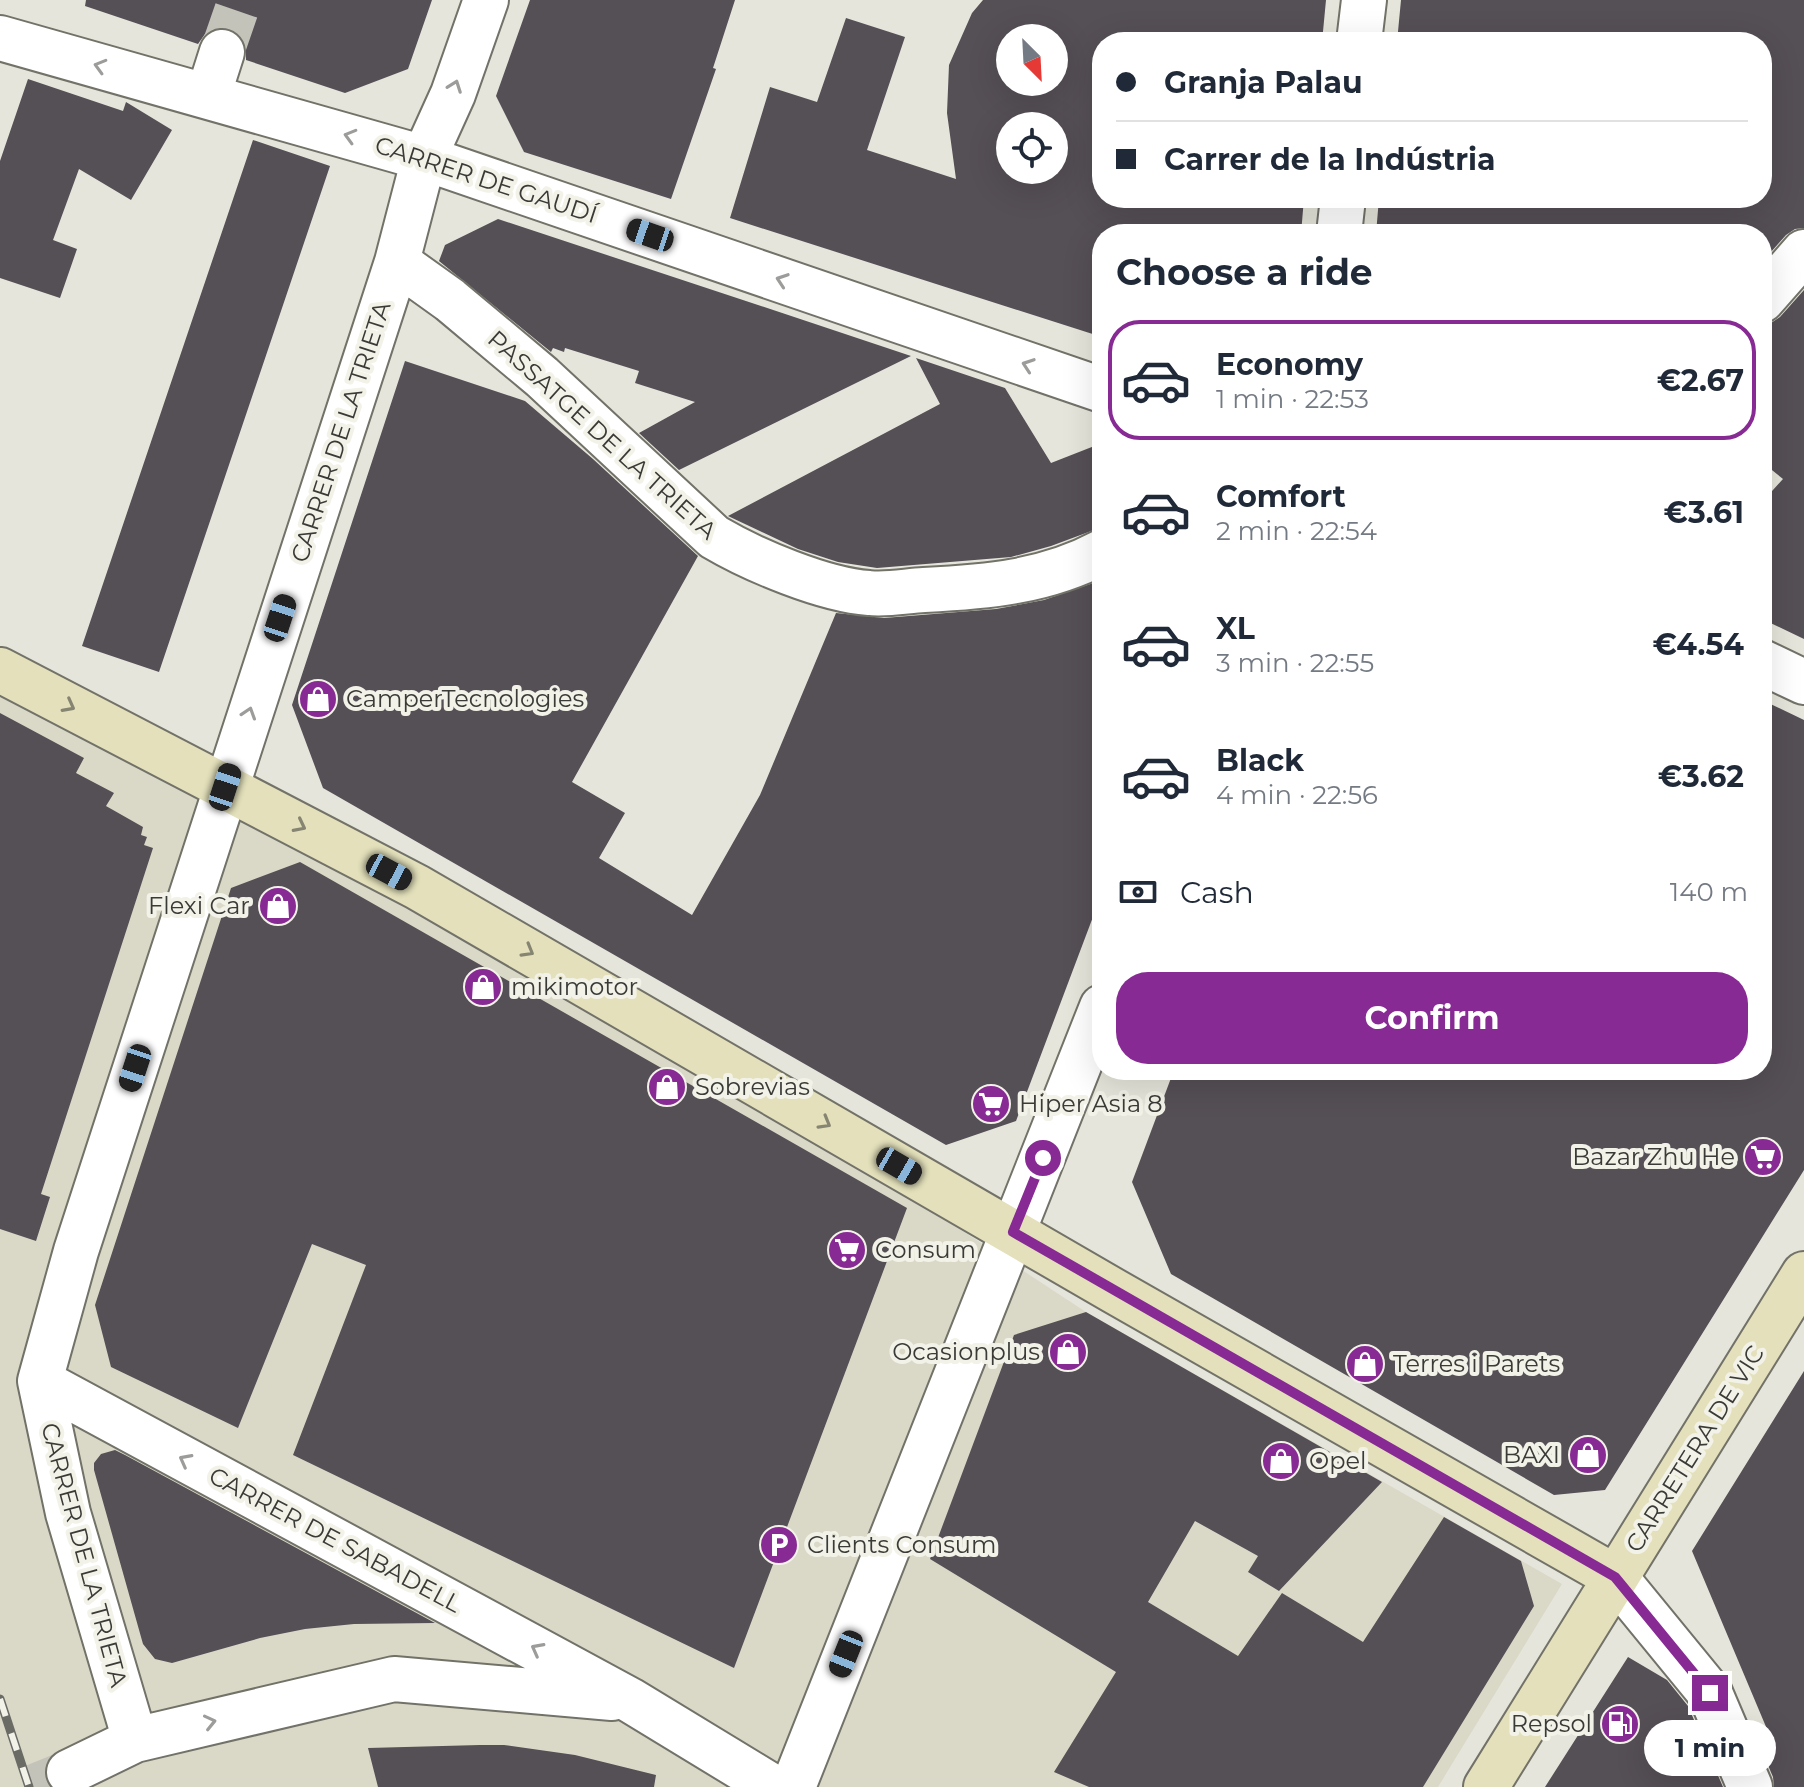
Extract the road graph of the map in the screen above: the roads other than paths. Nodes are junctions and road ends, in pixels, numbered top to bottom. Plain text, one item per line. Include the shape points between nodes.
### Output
1 (486, 0) edge
2 (1364, 0) edge
3 (1360, 32) edge
4 (0, 38) edge
5 (222, 52) tunnel mouth
6 (208, 96) junction
7 (424, 158) junction
8 (1804, 252) edge
9 (397, 262) junction
10 (1772, 289) edge
11 (1092, 387) edge
12 (1092, 557) edge
13 (1772, 667) edge
14 (0, 670) edge
15 (1804, 682) edge
16 (225, 787) junction
17 (1092, 1032) edge
18 (1013, 1232) junction
19 (1804, 1274) edge
20 (40, 1381) junction
21 (1615, 1577) junction
22 (630, 1700) junction
23 (135, 1740) junction
24 (69, 1772) tunnel mouth
25 (773, 1787) edge
26 (793, 1787) edge
27 (1486, 1787) edge
28 (1750, 1787) edge

7 -> 1 street, CARRER DE LA TRIETA
2 - 3 street
6 -> 4 street, CARRER DE GAUDÍ
5 - 6 street
7 -> 6 street, CARRER DE GAUDÍ
7 - 9 street, CARRER DE LA TRIETA
11 -> 7 street, CARRER DE GAUDÍ
8 - 10 street
9 - 12 street, PASSATGE DE LA TRIETA via 542,377 714,537 749,556 805,579 868,594 996,587
16 -> 9 street, CARRER DE LA TRIETA
13 - 15 street
14 -> 16 street
16 -> 18 street via 417,887
16 - 20 street, CARRER DE LA TRIETA via 76,1251
17 - 18 street
18 - 21 street
18 - 26 street
19 - 21 street, CARRETERA DE VIC
22 -> 20 street, CARRER DE SABADELL
20 - 23 street, CARRER DE LA TRIETA via 68,1513
21 - 27 street, CARRETERA DE VIC
21 - 28 street via 1710,1693
23 -> 22 street via 394,1679
22 - 25 street, CARRER DE SABADELL
23 - 24 street

